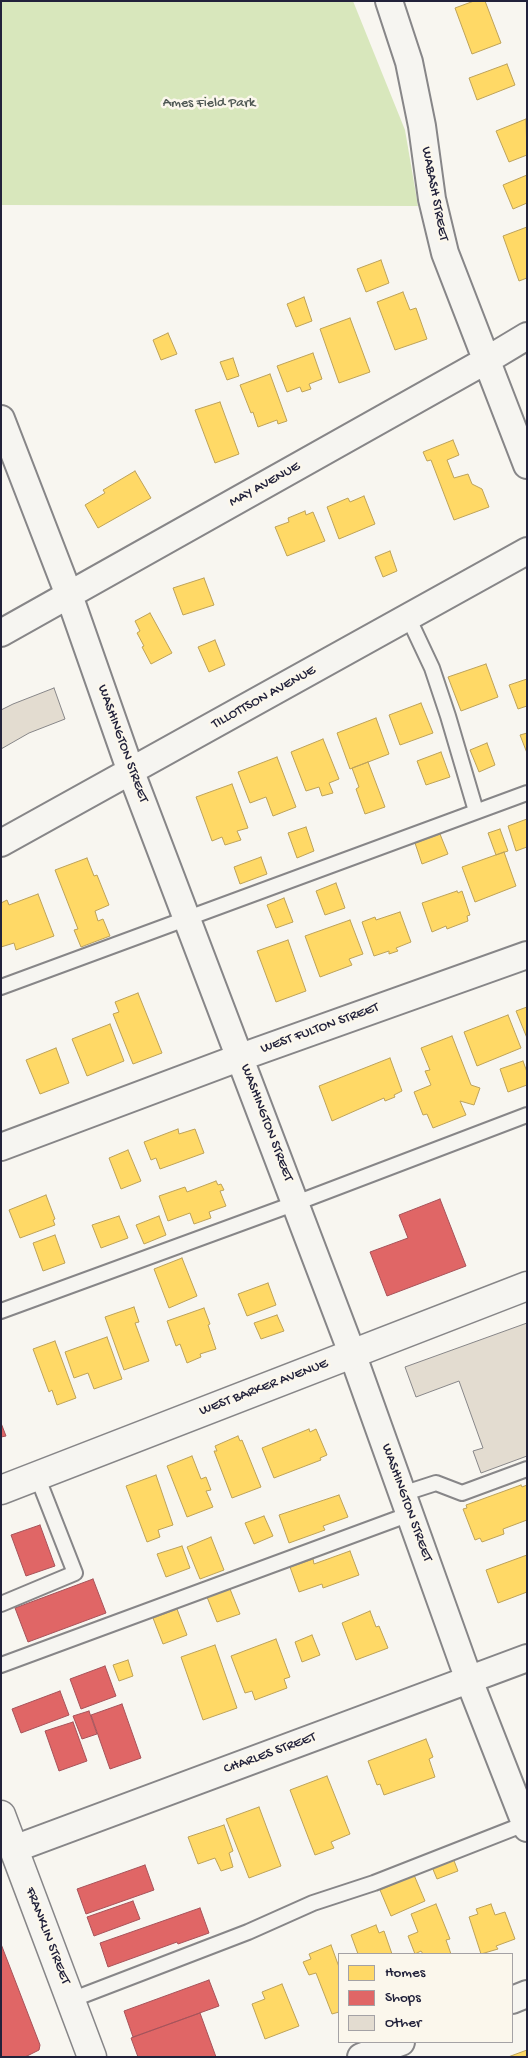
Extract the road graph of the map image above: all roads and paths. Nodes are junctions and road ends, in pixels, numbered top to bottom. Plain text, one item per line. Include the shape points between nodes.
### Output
1 (388, 1) edge
2 (527, 336) edge
3 (487, 360) junction
4 (1, 419) edge
5 (6, 448) edge
6 (527, 465) edge
7 (527, 551) edge
8 (69, 595) junction
9 (408, 617) junction
10 (2, 631) edge
11 (131, 772) junction
12 (527, 793) edge
13 (476, 811) junction
14 (1, 843) edge
15 (188, 919) junction
16 (527, 955) edge
17 (1, 987) edge
18 (241, 1057) junction
19 (527, 1115) edge
20 (1, 1147) edge
21 (296, 1203) junction
22 (527, 1286) edge
23 (1, 1311) edge
24 (352, 1353) junction
25 (527, 1469) edge
26 (37, 1476) junction
27 (1, 1490) edge
28 (406, 1504) junction
29 (1, 1604) edge
30 (527, 1658) edge
31 (1, 1665) edge
32 (469, 1680) junction
33 (1, 1815) edge
34 (526, 1825) edge
35 (8, 1851) edge
36 (527, 1994) edge
37 (71, 2000) junction
38 (513, 2000) edge
39 (397, 2043) edge
40 (92, 2057) edge
41 (361, 2057) edge

1 - 3 street, WABASH STREET via 409,62 432,199 445,253
2 - 3 street, MAY AVENUE
3 - 6 street, WABASH STREET
3 - 8 street, MAY AVENUE
4 - 5 street, WASHINGTON STREET
5 - 8 street, WASHINGTON STREET
7 - 9 street, TILLOTTSON AVENUE
8 - 10 street, MAY AVENUE
8 - 11 street, WASHINGTON STREET
9 - 11 street, TILLOTTSON AVENUE
9 - 13 lane via 432,668
11 - 14 street, TILLOTTSON AVENUE
11 - 15 street, WASHINGTON STREET
12 - 13 lane
13 - 15 lane
15 - 17 lane
15 - 18 street, WASHINGTON STREET
16 - 18 street, WEST FULTON STREET
18 - 20 street, WEST FULTON STREET
18 - 21 street, WASHINGTON STREET
19 - 21 lane
21 - 23 lane
21 - 24 street, WASHINGTON STREET
22 - 24 street, WEST BARKER AVENUE
24 - 26 street, WEST BARKER AVENUE
24 - 28 street, WASHINGTON STREET
25 - 28 lane via 462,1493 436,1483
26 - 27 street, WEST BARKER AVENUE
26 - 29 lane via 75,1573
28 - 31 lane
28 - 32 street, WASHINGTON STREET
30 - 32 street, CHARLES STREET
32 - 34 street, WASHINGTON STREET
32 - 35 street, CHARLES STREET
33 - 35 street, FRANKLIN STREET
34 - 37 lane via 313,1903 248,1932
35 - 37 street, FRANKLIN STREET
36 - 38 street
37 - 40 street, FRANKLIN STREET
39 - 41 street

